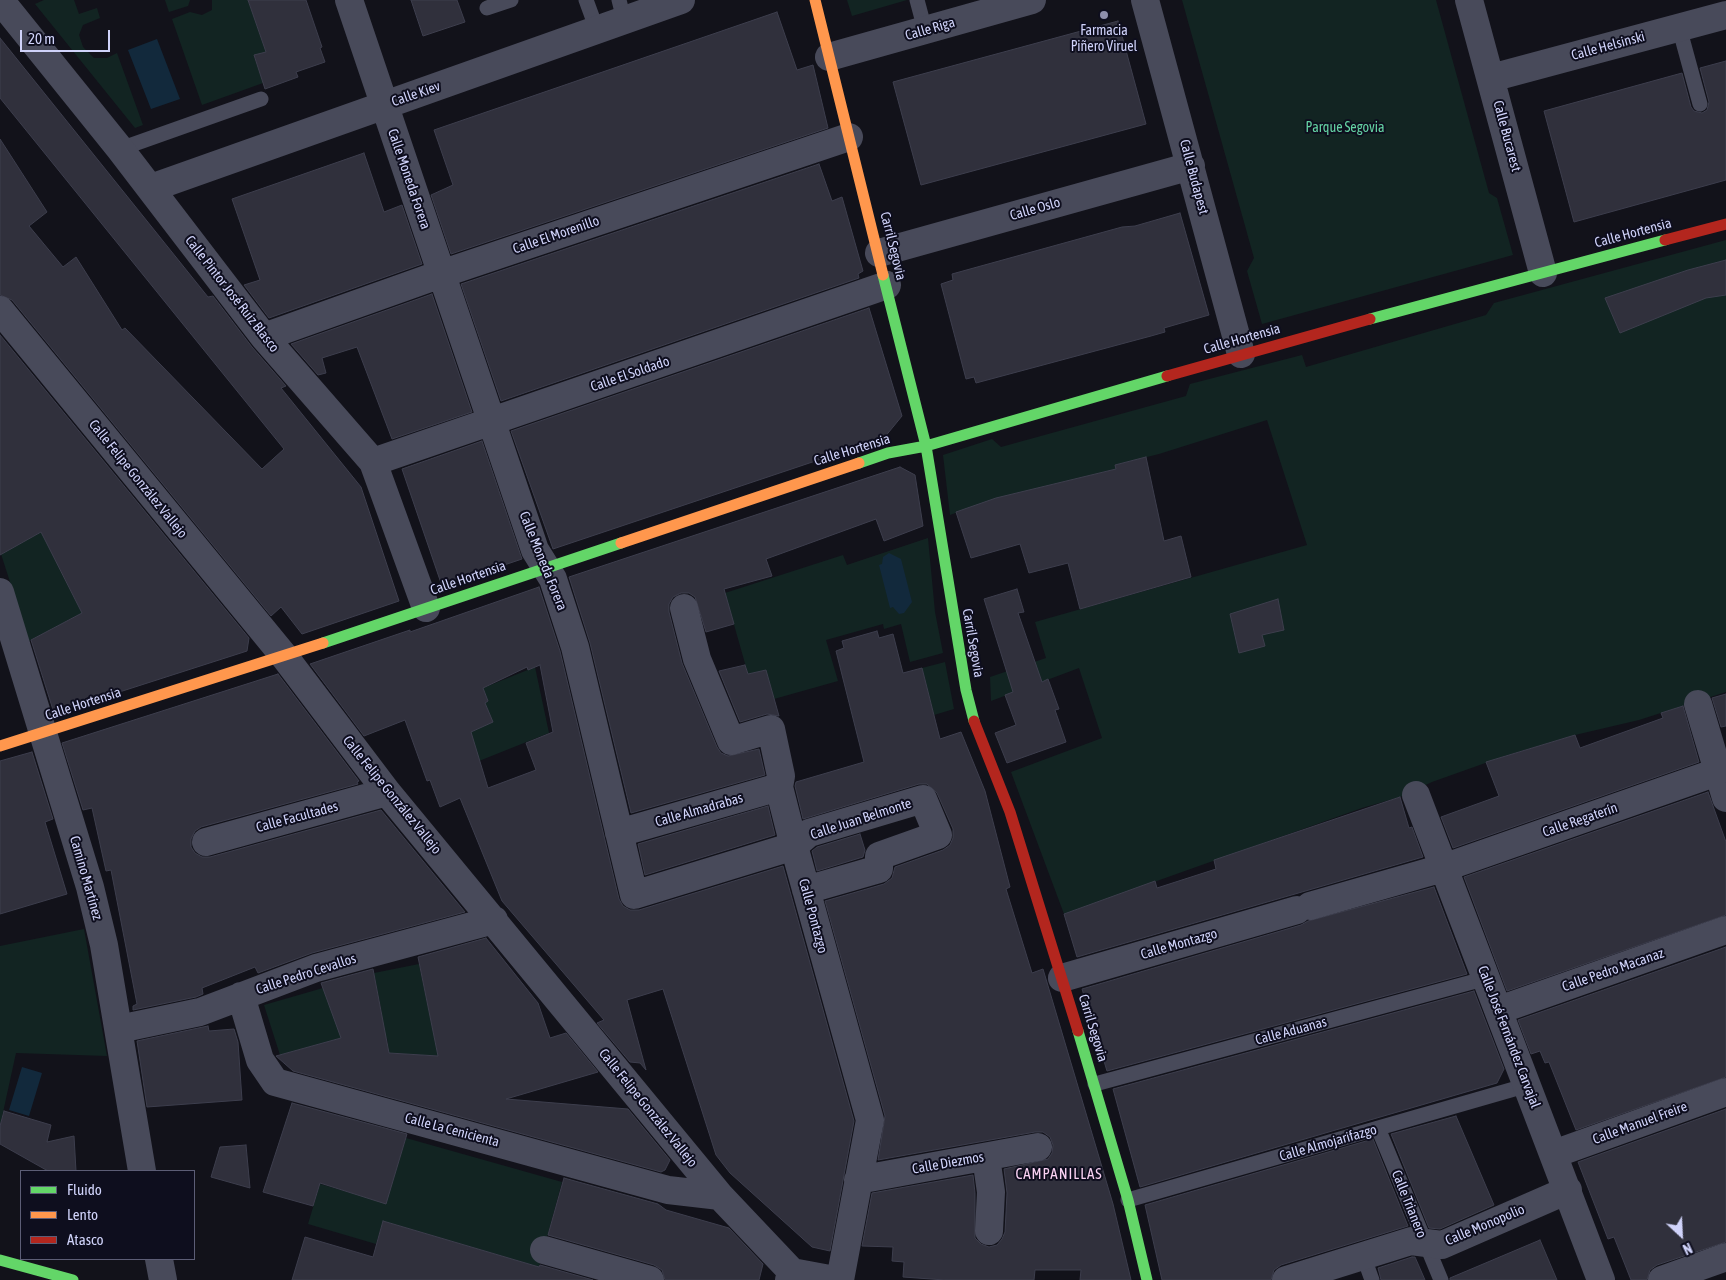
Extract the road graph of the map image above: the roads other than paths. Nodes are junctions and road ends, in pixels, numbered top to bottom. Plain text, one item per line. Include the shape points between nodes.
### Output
1 (0, 0) edge
2 (349, 0) edge
3 (511, 0) edge
4 (586, 0) edge
5 (681, 0) edge
6 (815, 0) edge
7 (917, 0) edge
8 (1032, 0) edge
9 (1145, 0) edge
10 (1470, 0) edge
11 (487, 8) dead end
12 (621, 10) edge
13 (1726, 15) edge
14 (1679, 27) junction
15 (597, 30) junction
16 (925, 30) junction
17 (829, 57) junction
18 (1491, 78) junction
19 (261, 99) dead end
20 (1700, 104) dead end
21 (383, 105) junction
22 (849, 137) junction
23 (120, 149) junction
24 (1191, 166) junction
25 (151, 188) junction
26 (1726, 224) edge
27 (879, 253) junction
28 (1543, 273) junction
29 (441, 274) junction
30 (887, 285) junction
31 (0, 310) edge
32 (264, 336) junction
33 (1241, 354) junction
34 (492, 422) junction
35 (926, 446) junction
36 (373, 462) junction
37 (546, 567) junction
38 (0, 592) edge
39 (426, 608) junction
40 (684, 608) dead end
41 (284, 656) junction
42 (1698, 704) dead end
43 (42, 733) junction
44 (0, 746) edge
45 (1723, 783) edge
46 (780, 787) junction
47 (388, 792) junction
48 (1416, 795) dead end
49 (619, 833) junction
50 (206, 842) dead end
51 (794, 846) junction
52 (1443, 868) junction
53 (806, 890) junction
54 (494, 920) junction
55 (1726, 930) edge
56 (1062, 978) junction
57 (1487, 978) junction
58 (241, 996) junction
59 (1499, 1010) junction
60 (119, 1029) junction
61 (1094, 1084) junction
62 (1528, 1085) junction
63 (1726, 1092) edge
64 (1378, 1128) junction
65 (1038, 1146) dead end
66 (1554, 1154) junction
67 (986, 1156) junction
68 (142, 1170) edge
69 (858, 1180) junction
70 (1568, 1190) junction
71 (720, 1196) junction
72 (1128, 1200) junction
73 (989, 1230) dead end
74 (1425, 1243) junction
75 (544, 1250) dead end
76 (1363, 1255) junction
77 (1726, 1257) edge
78 (0, 1260) edge
79 (159, 1260) edge
80 (791, 1276) edge
81 (73, 1280) edge
82 (163, 1280) edge
83 (650, 1280) edge
84 (834, 1280) edge
85 (840, 1280) edge
86 (1147, 1280) edge
87 (1286, 1280) edge
88 (1372, 1280) edge
89 (1441, 1280) edge
90 (1601, 1280) edge
91 (1662, 1280) edge

1 - 23 street, Calle Pintor José Ruiz Blasco
2 - 21 street, Calle Moneda Forera
3 - 11 lane
4 - 15 lane
5 - 12 street, Calle Kiev
6 - 17 street, Carril Segovia
7 - 16 lane
8 - 16 street, Calle Riga
9 - 24 street, Calle Budapest
10 - 18 street, Calle Bucarest
12 - 15 street, Calle Kiev
13 - 14 street, Calle Helsinski
14 - 18 street, Calle Helsinski
14 - 20 lane
15 - 21 street, Calle Kiev
16 - 17 street, Calle Riga
17 - 22 street, Carril Segovia
18 - 28 street, Calle Bucarest
19 - 23 lane
21 - 25 street, Calle Kiev
21 - 29 street, Calle Moneda Forera
22 - 27 street, Carril Segovia
22 - 29 street, Calle El Morenillo
23 - 25 street, Calle Pintor José Ruiz Blasco
24 - 27 street, Calle Oslo
24 - 33 street, Calle Budapest
25 - 32 street, Calle Pintor José Ruiz Blasco
26 - 28 street, Calle Hortensia
27 - 30 street, Carril Segovia
28 - 33 street, Calle Hortensia
29 - 32 street, Calle El Morenillo
29 - 34 street, Calle Moneda Forera
30 - 34 street, Calle El Soldado
30 - 35 street, Carril Segovia
31 - 41 street, Calle Felipe González Vallejo
32 - 36 street, Calle Pintor José Ruiz Blasco
33 - 35 street, Calle Hortensia
34 - 36 street, Calle El Soldado
34 - 37 street, Calle Moneda Forera via 536,550
35 - 37 street, Calle Hortensia via 888,453
35 - 56 street, Carril Segovia via 966,690 976,727 1010,812
36 - 39 street, Calle Pintor José Ruiz Blasco
37 - 39 street, Calle Hortensia
37 - 49 street, Calle Moneda Forera via 575,647
38 - 43 street, Camino Martínez
39 - 41 street, Calle Hortensia
40 - 46 street, Calle Pontazgo via 697,659 732,741 771,729 781,776
41 - 43 street, Calle Hortensia
41 - 47 street, Calle Felipe González Vallejo
42 - 45 street
43 - 44 street, Calle Hortensia
43 - 60 street, Camino Martínez via 90,887
45 - 52 street, Calle Regaterín
46 - 49 street, Calle Almadrabas
46 - 51 street, Calle Pontazgo
47 - 50 street, Calle Facultades
47 - 54 street, Calle Felipe González Vallejo
48 - 52 street, Calle José Fernández Carvajal
49 - 51 street, Calle Moneda Forera via 634,895
51 - 53 street, Calle Pontazgo
51 - 53 street, Calle Juan Belmonte via 809,833 924,799 938,835 879,856 879,869
52 - 56 street, Calle Montazgo
52 - 57 street, Calle José Fernández Carvajal
53 - 69 street, Calle Pontazgo via 870,1120
54 - 58 street, Calle Pedro Cevallos via 316,968
54 - 71 street, Calle Felipe González Vallejo
55 - 59 street, Calle Pedro Macanaz
56 - 61 street, Carril Segovia
57 - 59 street, Calle José Fernández Carvajal
57 - 61 lane, Calle Aduanas
58 - 60 street, Calle Pedro Cevallos via 200,1012
58 - 71 street, Calle La Cenicienta via 260,1060 275,1082 668,1190
59 - 62 street, Calle José Fernández Carvajal
60 - 68 street, Camino Martínez
61 - 72 street, Carril Segovia
62 - 64 lane, Calle Almojarifazgo
62 - 66 street, Calle José Fernández Carvajal
63 - 66 street, Calle Manuel Freire
64 - 72 lane, Calle Almojarifazgo
64 - 74 lane, Calle Trianero
65 - 67 street, Calle Diezmos
66 - 70 street, Calle José Fernández Carvajal
67 - 69 street, Calle Diezmos
67 - 73 street via 991,1192
69 - 85 street, Calle Pontazgo
70 - 74 street, Calle Monopolio via 1442,1245
70 - 90 street, Calle José Fernández Carvajal
71 - 80 street, Calle Felipe González Vallejo
72 - 86 street, Carril Segovia
74 - 76 street, Calle Monopolio via 1411,1242
74 - 89 lane, Calle Trianero
75 - 83 street
76 - 87 street, Calle Monopolio
76 - 88 lane
77 - 91 street
78 - 81 street
79 - 82 street
80 - 84 street

